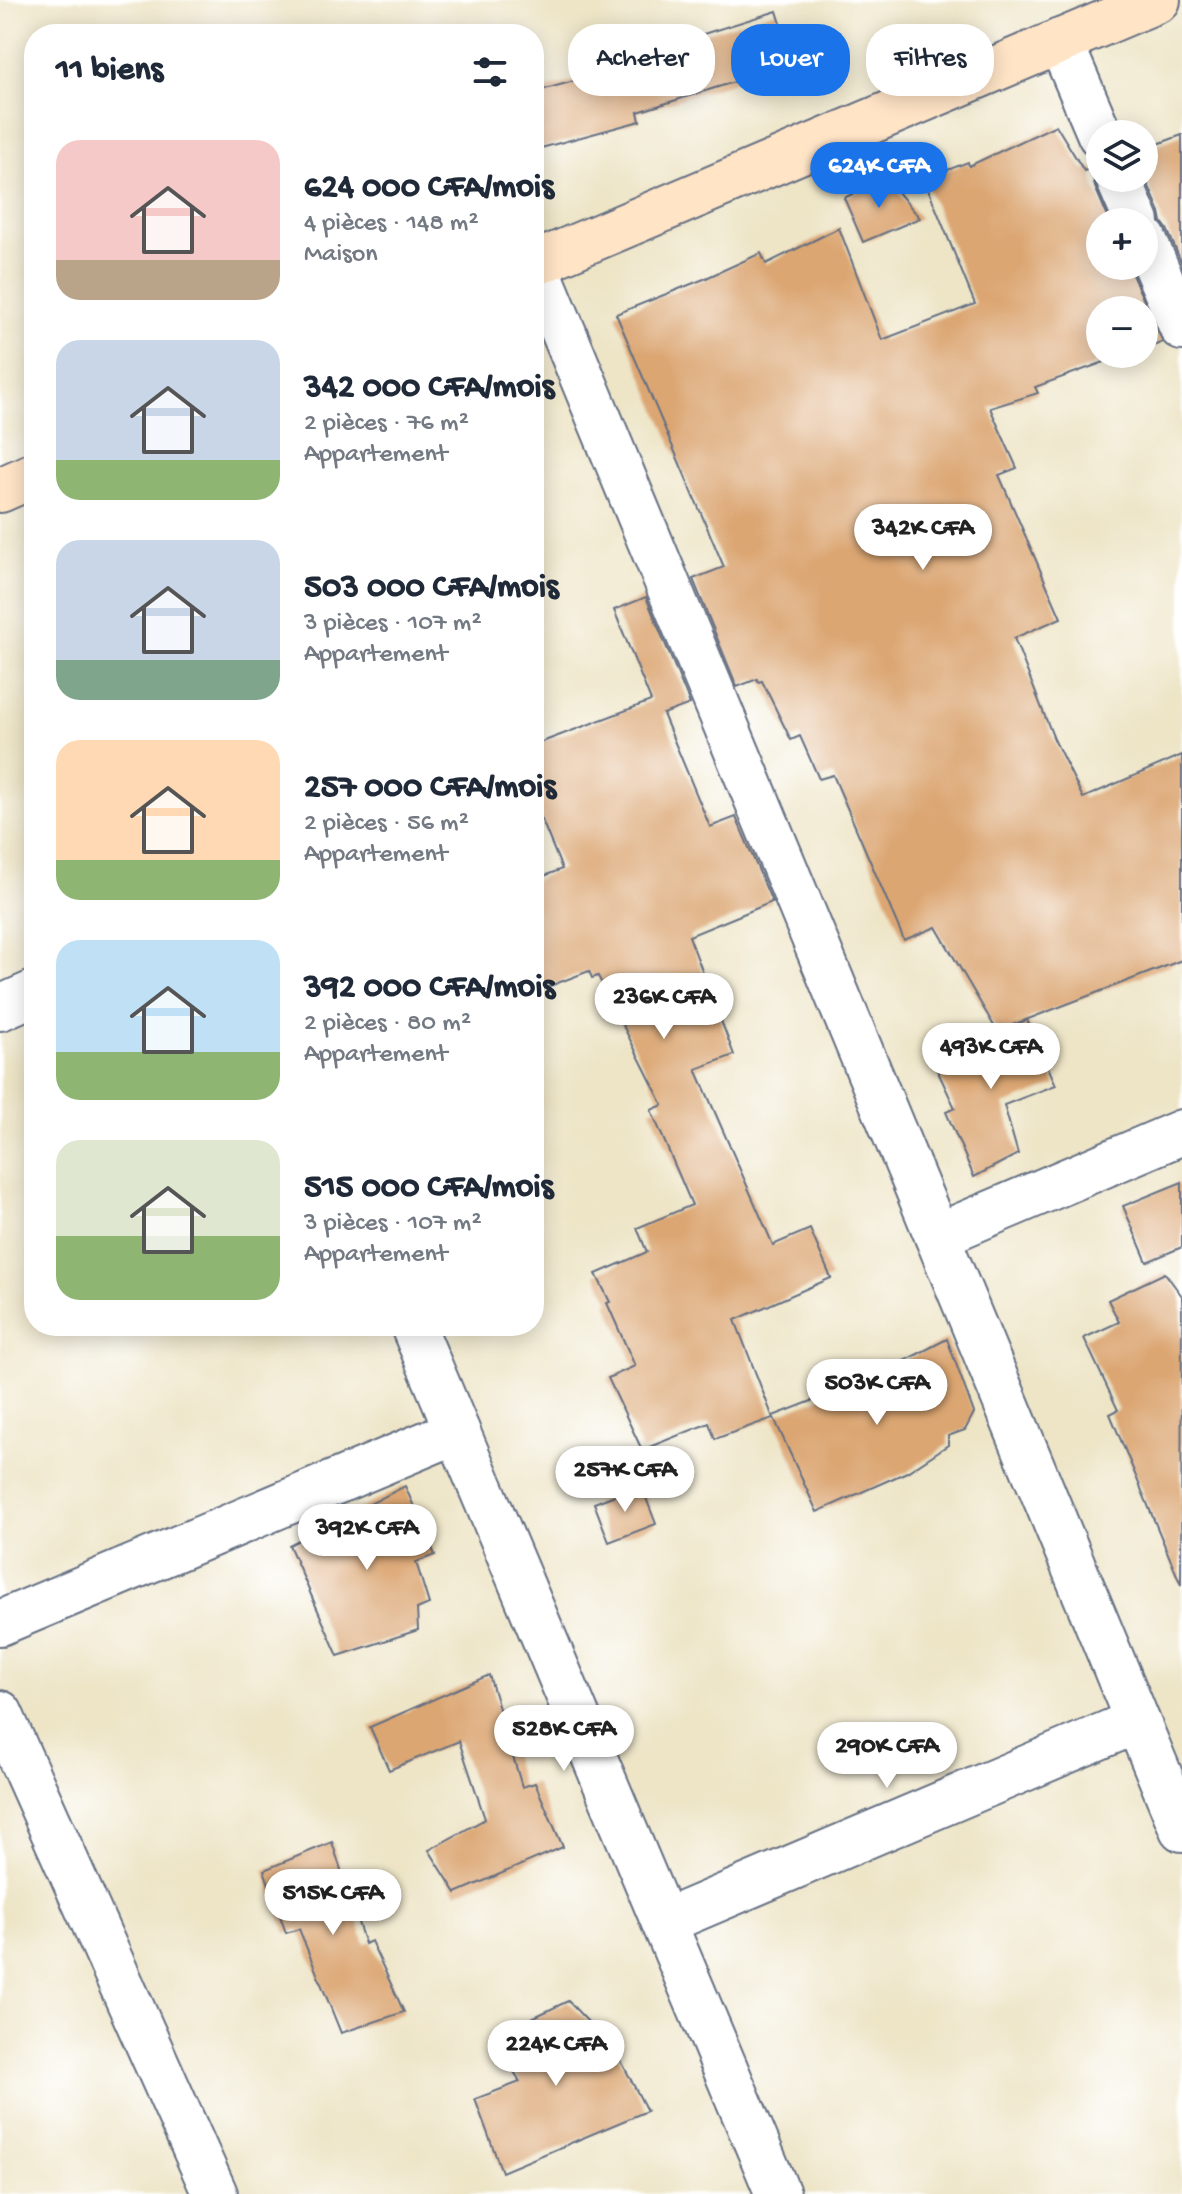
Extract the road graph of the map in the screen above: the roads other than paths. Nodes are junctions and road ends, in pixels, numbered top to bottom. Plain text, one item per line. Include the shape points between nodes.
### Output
1 (1158, 0) edge
2 (1060, 41) junction
3 (1094, 120) edge
4 (544, 260) edge
5 (1158, 272) edge
6 (544, 286) edge
7 (1182, 328) edge
8 (24, 479) edge
9 (0, 490) edge
10 (24, 997) edge
11 (0, 1008) edge
12 (1182, 1132) edge
13 (937, 1236) junction
14 (417, 1336) edge
15 (457, 1431) junction
16 (0, 1623) edge
17 (0, 1713) edge
18 (1137, 1721) junction
19 (1182, 1829) edge
20 (664, 1922) junction
21 (215, 2194) edge
22 (778, 2194) edge

1 - 2 street
2 - 3 street
2 - 4 street
5 - 7 street
6 - 13 street
8 - 9 street
10 - 11 street
12 - 13 street
13 - 18 street
14 - 15 street
15 - 16 street
15 - 20 street
17 - 21 street
18 - 19 street
18 - 20 street
20 - 22 street

